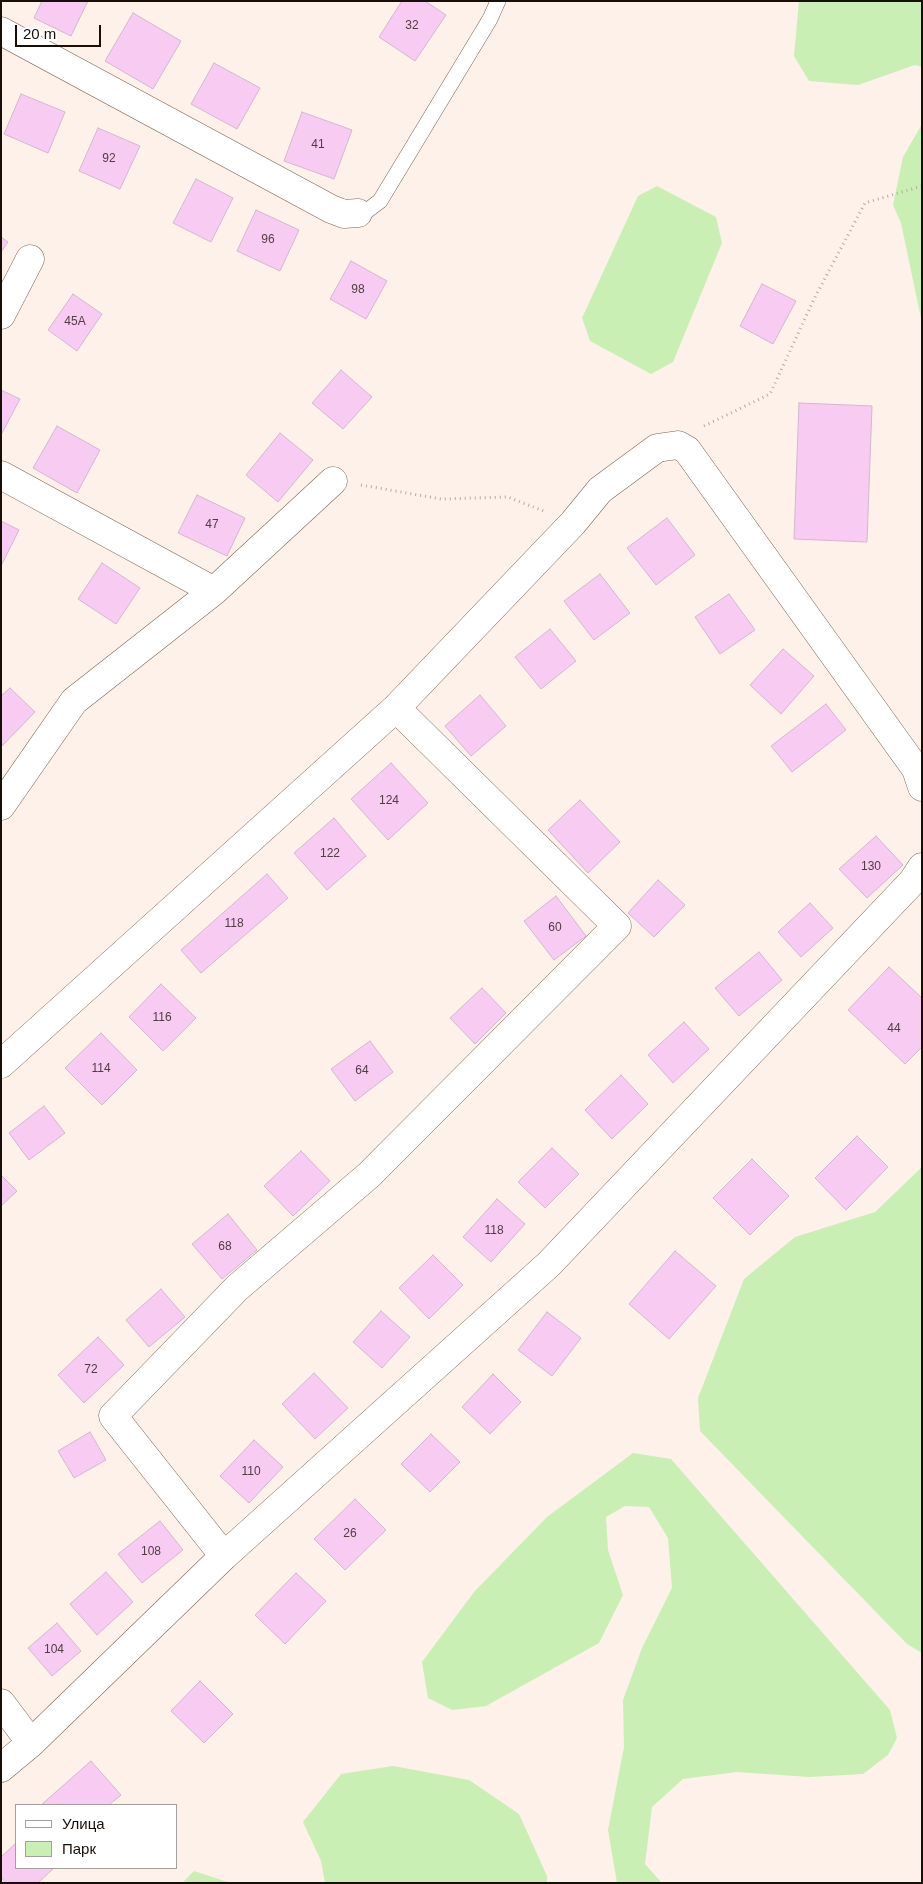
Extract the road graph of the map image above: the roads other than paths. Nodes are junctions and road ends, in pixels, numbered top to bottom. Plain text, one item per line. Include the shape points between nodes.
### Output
1 (498, 1) edge
2 (1, 31) edge
3 (358, 213) joint
4 (30, 259) dead end
5 (1, 315) edge
6 (1, 475) edge
7 (333, 481) road end
8 (214, 591) junction
9 (396, 708) junction
10 (922, 787) edge
11 (1, 806) edge
12 (922, 867) edge
13 (1, 1064) edge
14 (224, 1556) junction
15 (1, 1703) edge
16 (30, 1743) junction
17 (1, 1768) edge

1 - 3 lane via 380,201
2 - 3 street via 331,209 344,214
4 - 5 street
6 - 8 street
7 - 8 street
8 - 11 street via 74,701
9 - 10 street via 573,523 600,490 657,448 678,445 687,450 916,769
9 - 13 street
9 - 14 street via 618,926 369,1175 237,1288 113,1416
12 - 14 street via 912,882 549,1264
14 - 16 street
15 - 16 street
16 - 17 street

